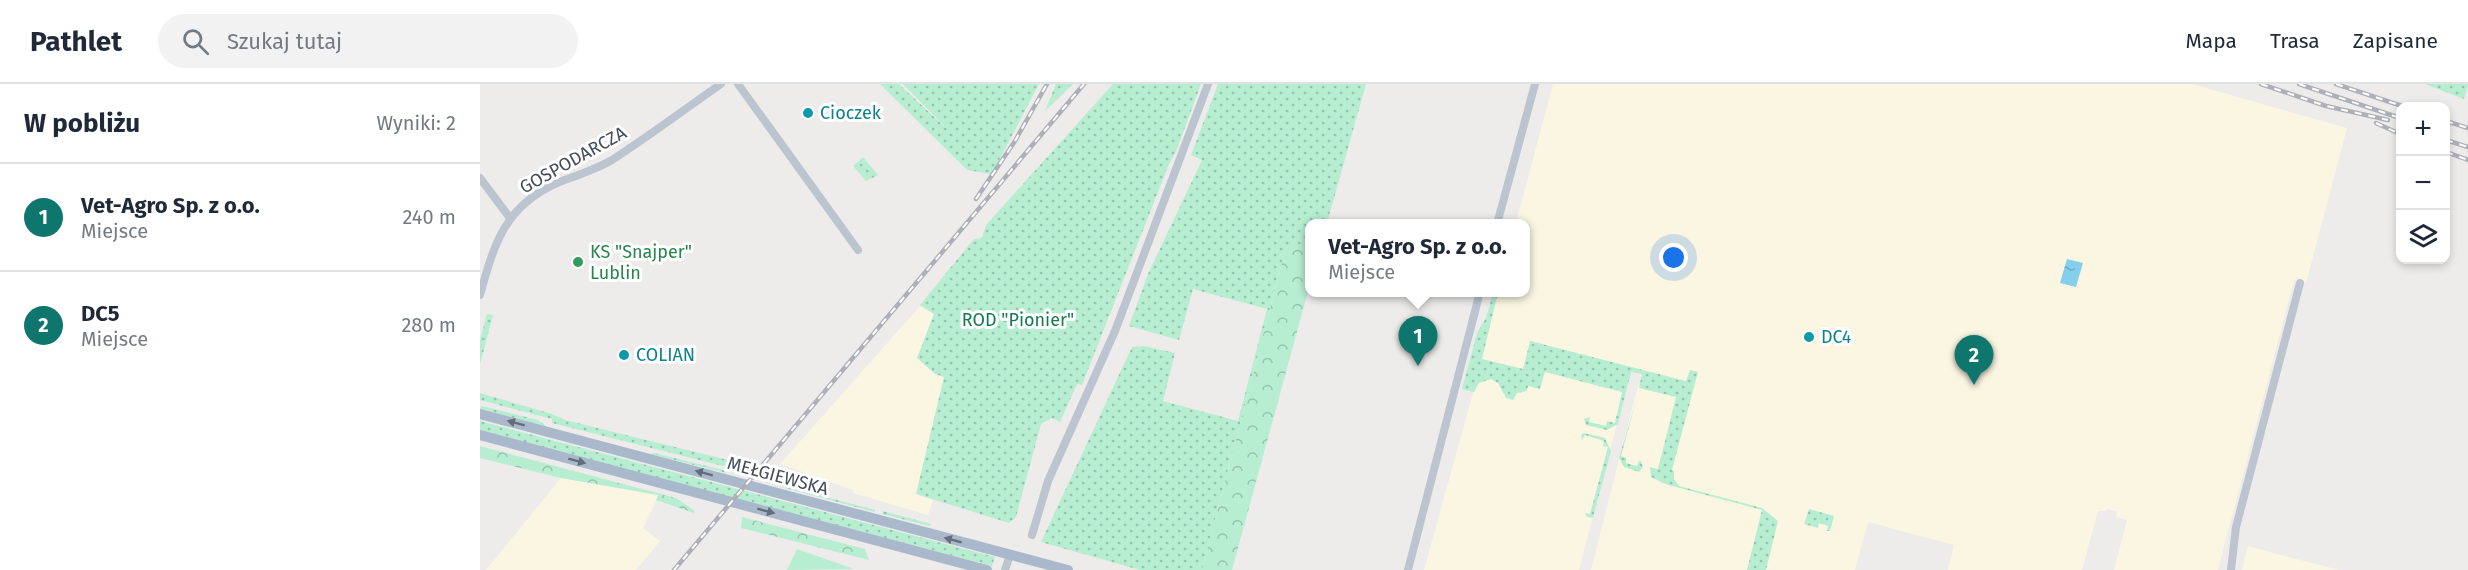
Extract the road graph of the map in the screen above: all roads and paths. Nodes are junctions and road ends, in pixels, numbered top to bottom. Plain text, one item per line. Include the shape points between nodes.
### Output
1 (721, 84) edge
2 (738, 84) edge
3 (1208, 84) edge
4 (1535, 84) edge
5 (480, 178) edge
6 (510, 218) junction
7 (1498, 219) edge
8 (858, 249) dead end
9 (2300, 283) dead end
10 (480, 295) edge
11 (1479, 297) edge
12 (480, 414) edge
13 (480, 435) edge
14 (1032, 535) dead end
15 (1010, 555) junction
16 (1035, 566) edge
17 (987, 570) edge
18 (1005, 570) edge
19 (1068, 570) edge
20 (1408, 570) edge
21 (2231, 570) edge

1 - 6 street, GOSPODARCZA via 611,160 548,188
2 - 8 street
3 - 14 street via 1115,331 1048,481
4 - 7 street
5 - 6 street
6 - 10 street, GOSPODARCZA via 491,254
9 - 21 street via 2236,527
11 - 20 street
15 -> 12 main road, MEŁGIEWSKA
13 -> 17 main road, MEŁGIEWSKA
15 - 16 main road, MEŁGIEWSKA
15 - 18 street
16 - 19 main road, MEŁGIEWSKA

